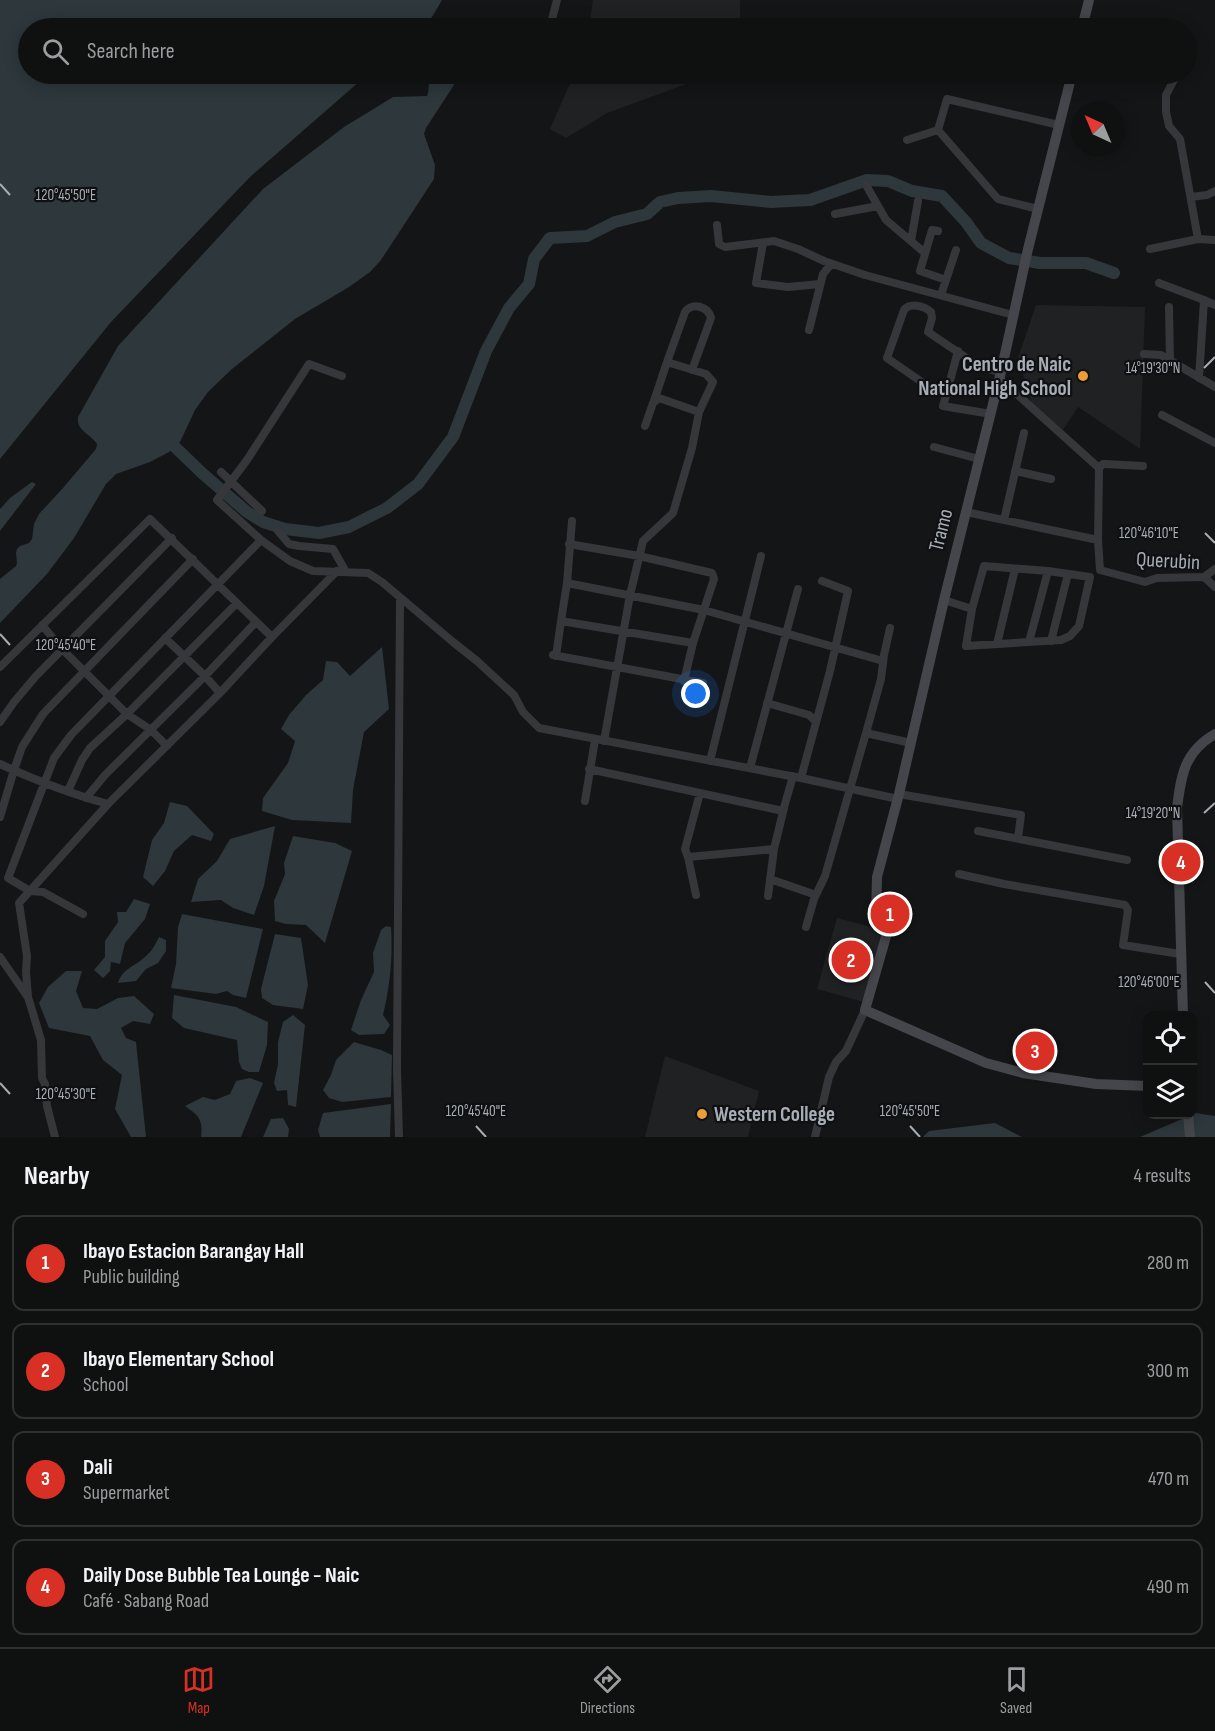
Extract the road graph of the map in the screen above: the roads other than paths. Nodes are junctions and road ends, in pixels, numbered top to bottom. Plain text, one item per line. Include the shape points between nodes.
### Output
1 (557, 0) edge
2 (1089, 0) edge
3 (552, 18) edge
4 (1084, 18) edge
5 (1069, 84) edge
6 (1172, 84) edge
7 (1059, 125) junction
8 (938, 130) junction
9 (907, 140) dead end
10 (866, 185) dead end
11 (1215, 191) edge
12 (1191, 197) junction
13 (918, 201) dead end
14 (878, 206) junction
15 (1038, 209) junction
16 (836, 214) dead end
17 (717, 225) dead end
18 (938, 231) dead end
19 (1198, 238) junction
20 (1215, 240) edge
21 (911, 241) junction
22 (763, 243) junction
23 (1150, 249) dead end
24 (956, 250) dead end
25 (925, 253) junction
26 (831, 264) junction
27 (946, 280) junction
28 (820, 284) junction
29 (1160, 284) dead end
30 (941, 296) junction
31 (1203, 300) junction
32 (1215, 305) edge
33 (1169, 307) dead end
34 (1012, 315) junction
35 (809, 330) dead end
36 (958, 351) junction
37 (1144, 354) dead end
38 (1170, 360) junction
39 (668, 362) junction
40 (692, 370) junction
41 (342, 376) dead end
42 (1000, 376) junction
43 (1199, 378) junction
44 (1215, 387) edge
45 (947, 392) junction
46 (653, 403) junction
47 (699, 412) junction
48 (991, 414) junction
49 (1162, 415) dead end
50 (645, 426) dead end
51 (1024, 434) dead end
52 (1215, 443) edge
53 (934, 447) dead end
54 (979, 459) junction
55 (1143, 466) dead end
56 (1099, 468) junction
57 (1015, 471) junction
58 (221, 472) dead end
59 (1051, 479) dead end
60 (230, 483) junction
61 (262, 511) dead end
62 (966, 512) junction
63 (1004, 520) junction
64 (572, 521) dead end
65 (278, 531) dead end
66 (172, 538) junction
67 (261, 540) junction
68 (1098, 540) junction
69 (569, 544) junction
70 (639, 556) junction
71 (761, 556) dead end
72 (193, 559) junction
73 (1015, 569) junction
74 (1215, 569) edge
75 (1100, 570) junction
76 (313, 571) junction
77 (1048, 571) junction
78 (341, 572) junction
79 (1068, 574) junction
80 (1090, 577) junction
81 (1204, 577) junction
82 (822, 581) dead end
83 (567, 583) junction
84 (218, 585) junction
85 (1215, 587) edge
86 (798, 589) dead end
87 (319, 591) junction
88 (630, 595) junction
89 (400, 598) junction
90 (944, 600) junction
91 (237, 603) junction
92 (972, 609) junction
93 (704, 610) junction
94 (561, 621) junction
95 (256, 622) junction
96 (745, 622) junction
97 (42, 625) junction
98 (890, 628) dead end
99 (624, 631) junction
100 (786, 633) junction
101 (272, 637) junction
102 (165, 638) junction
103 (1051, 641) junction
104 (1029, 642) junction
105 (693, 644) junction
106 (997, 644) junction
107 (835, 647) junction
108 (63, 650) junction
109 (185, 657) junction
110 (883, 661) junction
111 (0, 667) edge
112 (617, 668) junction
113 (85, 673) junction
114 (205, 676) junction
115 (684, 681) junction
116 (703, 683) dead end
117 (220, 693) junction
118 (109, 696) junction
119 (767, 702) junction
120 (127, 714) junction
121 (0, 722) edge
122 (816, 722) junction
123 (151, 730) junction
124 (866, 733) junction
125 (1215, 734) edge
126 (599, 741) junction
127 (911, 743) junction
128 (167, 746) junction
129 (710, 761) junction
130 (0, 764) edge
131 (750, 768) junction
132 (589, 769) junction
133 (14, 770) junction
134 (797, 777) junction
135 (43, 782) junction
136 (849, 789) junction
137 (68, 791) junction
138 (700, 793) junction
139 (898, 797) junction
140 (86, 798) junction
141 (585, 801) dead end
142 (108, 804) junction
143 (784, 808) junction
144 (0, 817) edge
145 (978, 831) dead end
146 (1018, 838) junction
147 (774, 849) junction
148 (688, 857) junction
149 (1127, 860) dead end
150 (959, 874) dead end
151 (770, 879) junction
152 (30, 891) junction
153 (696, 895) dead end
154 (816, 895) junction
155 (768, 896) dead end
156 (83, 914) dead end
157 (806, 927) dead end
158 (1180, 954) junction
159 (0, 957) edge
160 (28, 997) junction
161 (865, 1010) junction
162 (1182, 1011) edge
163 (1143, 1086) edge
164 (1188, 1119) edge
165 (55, 1137) edge
166 (399, 1137) edge
167 (815, 1137) edge
168 (1190, 1137) edge

1 - 3 street
2 - 4 street
5 - 7 street, Tramo
6 - 12 street via 1166,95 1166,112 1169,126 1180,139
7 - 8 street via 947,99
7 - 15 street, Tramo
8 - 9 street
8 - 15 street via 998,199
10 - 14 street
11 - 12 street
12 - 19 street
13 - 21 street
14 - 16 street
14 - 21 street via 886,220
15 - 34 street, Tramo
17 - 22 street via 719,244 725,247
18 - 25 street via 932,230
19 - 20 street
19 - 23 street
21 - 25 street
22 - 26 street via 774,241
22 - 28 street via 756,283 788,287
24 - 27 street
25 - 27 street via 920,271
26 - 28 street
26 - 30 street
27 - 30 street
28 - 35 street
29 - 31 street
30 - 34 street
31 - 32 street
31 - 43 street
33 - 38 street
34 - 42 street, Tramo
36 - 42 street
36 - 45 street
36 - 45 street via 928,332 932,314 929,310 906,307 887,358 929,387
37 - 38 street
38 - 43 street
39 - 40 street
39 - 40 street via 686,309 706,309 711,318
39 - 46 street
40 - 47 street via 709,376 713,382
41 - 60 street via 309,364
42 - 48 street, Tramo
42 - 56 street
43 - 44 street
45 - 48 street via 943,406
46 - 47 street via 662,398
46 - 50 street
47 - 70 street via 673,513 643,541
48 - 54 street, Tramo
49 - 52 street
51 - 57 street
53 - 54 street
54 - 62 street, Tramo
55 - 56 street via 1102,464
56 - 68 street
57 - 59 street
57 - 63 street
58 - 60 street
60 - 61 street
60 - 67 street via 217,500
62 - 63 street
62 - 90 street, Tramo
63 - 68 street
64 - 69 street
65 - 78 street via 289,543 333,549
66 - 72 street
66 - 97 street via 150,519
66 - 108 street
67 - 76 street via 290,561
67 - 84 street
68 - 75 street
69 - 70 street
69 - 83 street
70 - 88 street
70 - 93 street via 712,573 714,579
71 - 96 street
72 - 84 street
72 - 113 street
73 - 77 street
73 - 92 street via 984,566
73 - 106 street
74 - 81 street
75 - 80 street
75 - 81 street, Querubin via 1145,582
76 - 78 street
76 - 87 street
77 - 79 street
77 - 104 street
78 - 87 street
78 - 89 street via 368,573
79 - 80 street
79 - 103 street
80 - 103 street via 1079,626 1070,636
81 - 85 street, Querubin
82 - 107 street via 848,591
83 - 88 street
83 - 94 street
84 - 91 street
84 - 102 street
86 - 100 street
87 - 101 street
88 - 93 street
88 - 99 street
89 - 126 street via 477,661 513,695 538,728
89 - 166 street
90 - 92 street
90 - 127 street, Tramo
91 - 95 street
91 - 109 street
92 - 106 street via 966,646
93 - 96 street
93 - 105 street
94 - 99 street
94 - 112 street via 553,655
95 - 101 street
95 - 114 street
96 - 100 street
96 - 129 street
97 - 108 street
97 - 111 street
98 - 110 street
99 - 105 street
99 - 112 street
100 - 107 street
100 - 119 street
101 - 117 street
102 - 109 street
102 - 118 street
103 - 104 street
104 - 106 street
105 - 115 street
107 - 110 street
107 - 122 street
108 - 113 street
108 - 121 street via 24,689
109 - 114 street
109 - 120 street
110 - 124 street
112 - 115 street
112 - 126 street
113 - 118 street
113 - 133 street via 43,714 22,747
114 - 117 street
114 - 123 street
115 - 116 street
117 - 128 street
118 - 120 street
118 - 135 street via 62,746
119 - 122 street via 809,715
119 - 131 street
120 - 123 street
120 - 137 street via 90,748
122 - 134 street
123 - 128 street
123 - 140 street
124 - 127 street
124 - 136 street
125 - 158 street via 1204,740 1189,758 1181,777 1177,808
126 - 129 street
126 - 132 street
127 - 139 street, Tramo
128 - 142 street
129 - 131 street
130 - 133 street
131 - 134 street
132 - 138 street
132 - 141 street
133 - 135 street
133 - 144 street
134 - 136 street
134 - 143 street
135 - 137 street
135 - 152 street via 8,878
136 - 139 street
136 - 154 street
137 - 140 street
138 - 143 street via 783,811
138 - 148 street via 685,849
139 - 146 street via 1021,815
139 - 161 street, Tramo via 876,889 876,915 887,933
140 - 142 street
142 - 152 street
143 - 147 street
145 - 146 street
146 - 149 street
147 - 148 street
147 - 151 street
148 - 153 street
150 - 158 street via 1125,905 1128,910 1123,945
151 - 154 street
151 - 155 street
152 - 156 street via 43,892
152 - 160 street via 19,903
154 - 157 street
158 - 162 street
159 - 160 street
160 - 165 street via 41,1040 42,1078
161 - 163 street via 986,1063 1096,1084
161 - 167 street via 829,1077
164 - 168 street

